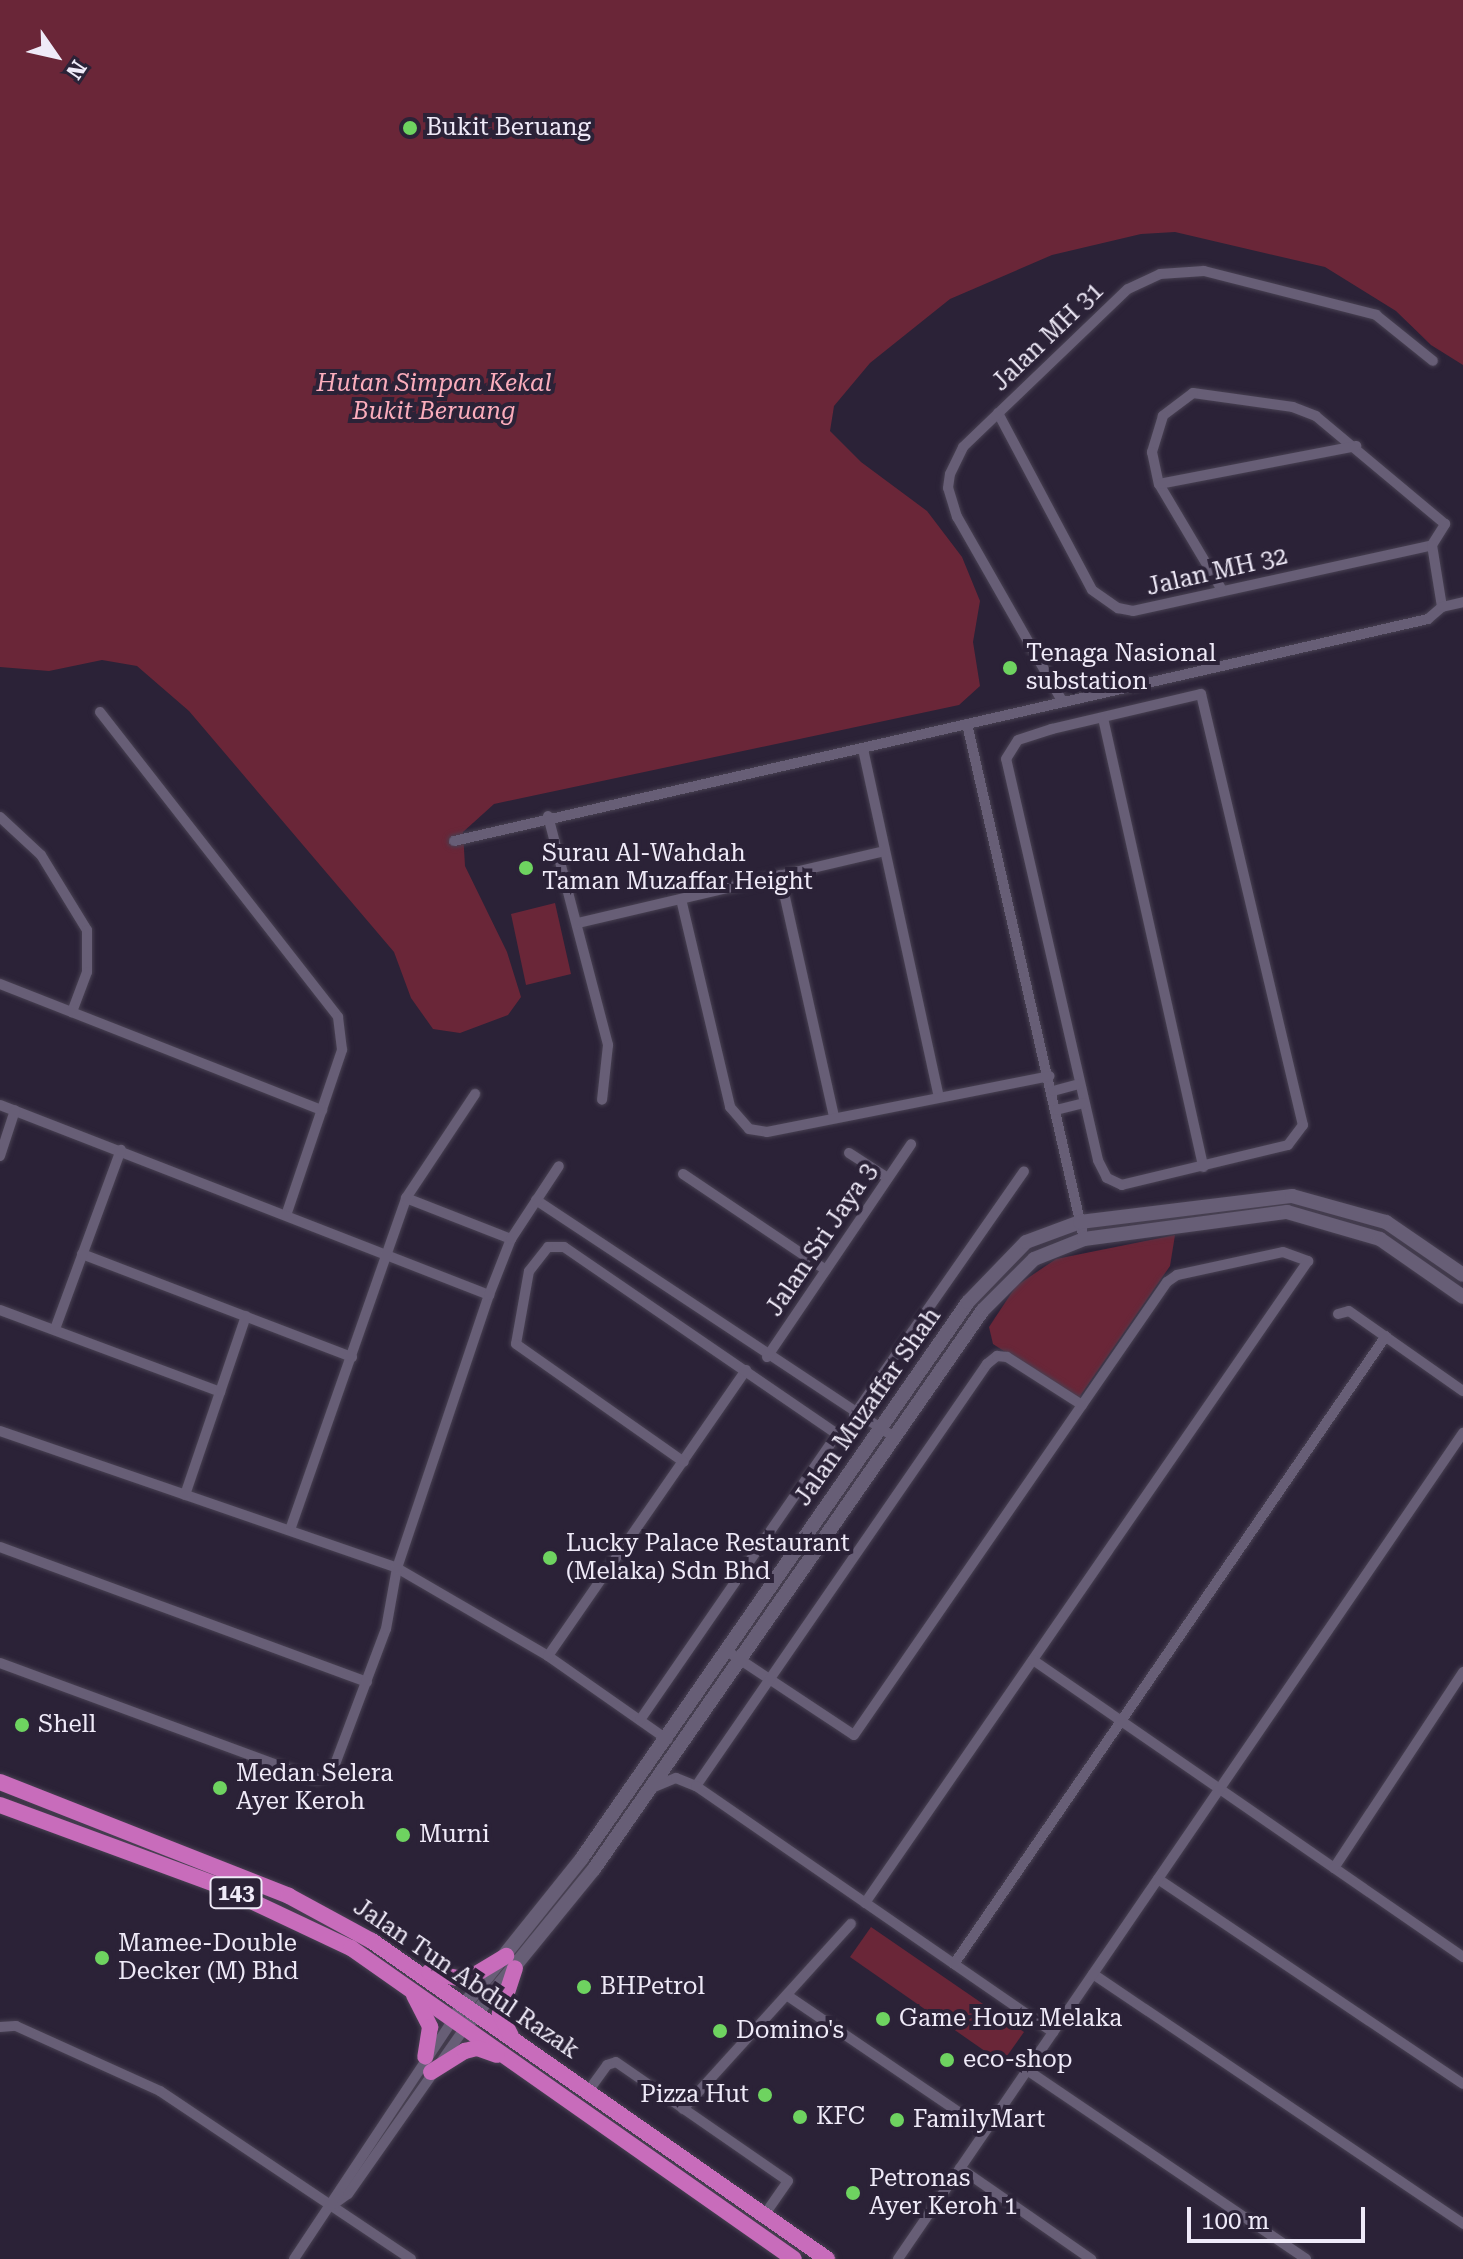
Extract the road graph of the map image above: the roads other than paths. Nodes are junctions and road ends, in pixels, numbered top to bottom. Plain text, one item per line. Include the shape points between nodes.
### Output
1 (1433, 361) dead end
2 (998, 413) junction
3 (1356, 446) junction
4 (1159, 484) junction
5 (1432, 545) junction
6 (1222, 590) junction
7 (1463, 602) edge
8 (1442, 607) junction
9 (1061, 699) junction
10 (100, 712) dead end
11 (1103, 718) junction
12 (967, 724) junction
13 (863, 749) junction
14 (548, 816) junction
15 (0, 817) edge
16 (454, 841) dead end
17 (884, 851) junction
18 (780, 875) junction
19 (681, 899) junction
20 (578, 923) junction
21 (0, 984) edge
22 (72, 1012) junction
23 (1050, 1076) junction
24 (1080, 1084) junction
25 (1053, 1091) junction
26 (475, 1094) dead end
27 (939, 1097) junction
28 (602, 1100) dead end
29 (1084, 1103) junction
30 (0, 1105) edge
31 (15, 1110) junction
32 (322, 1110) junction
33 (1056, 1110) junction
34 (834, 1117) junction
35 (911, 1144) dead end
36 (121, 1150) junction
37 (849, 1153) dead end
38 (0, 1156) edge
39 (559, 1166) dead end
40 (1203, 1167) junction
41 (1024, 1171) dead end
42 (683, 1174) dead end
43 (888, 1178) junction
44 (406, 1198) junction
45 (536, 1200) junction
46 (286, 1215) junction
47 (1080, 1222) junction
48 (511, 1239) junction
49 (1084, 1239) junction
50 (82, 1254) junction
51 (385, 1256) junction
52 (826, 1270) junction
53 (1463, 1275) edge
54 (489, 1295) junction
55 (1463, 1297) edge
56 (0, 1310) edge
57 (1338, 1314) dead end
58 (246, 1316) junction
59 (55, 1329) junction
60 (1386, 1336) junction
61 (352, 1357) junction
62 (767, 1357) junction
63 (746, 1370) junction
64 (1463, 1391) edge
65 (220, 1392) junction
66 (1082, 1405) junction
67 (854, 1415) junction
68 (878, 1428) junction
69 (0, 1431) edge
70 (1463, 1433) edge
71 (895, 1438) junction
72 (684, 1462) junction
73 (185, 1495) junction
74 (290, 1530) junction
75 (0, 1547) edge
76 (397, 1568) junction
77 (727, 1651) junction
78 (548, 1656) junction
79 (1033, 1660) junction
80 (742, 1661) junction
81 (0, 1663) edge
82 (1463, 1672) edge
83 (769, 1679) junction
84 (367, 1682) junction
85 (640, 1720) junction
86 (1121, 1721) junction
87 (665, 1738) junction
88 (678, 1747) junction
89 (0, 1782) edge
90 (696, 1786) junction
91 (651, 1788) junction
92 (1220, 1789) junction
93 (0, 1805) edge
94 (1334, 1868) junction
95 (1158, 1879) junction
96 (865, 1903) junction
97 (851, 1924) dead end
98 (1463, 1957) edge
99 (405, 1962) junction
100 (510, 1962) junction
101 (954, 1964) junction
102 (1093, 1974) junction
103 (406, 1986) junction
104 (788, 1996) junction
105 (465, 2016) junction
106 (0, 2027) edge
107 (1053, 2032) junction
108 (513, 2039) junction
109 (428, 2065) junction
110 (527, 2070) junction
111 (1027, 2070) junction
112 (1463, 2084) edge
113 (589, 2090) junction
114 (683, 2109) junction
115 (985, 2130) junction
116 (960, 2168) junction
117 (333, 2206) junction
118 (765, 2214) junction
119 (1463, 2224) edge
120 (294, 2259) edge
121 (411, 2259) edge
122 (794, 2259) edge
123 (827, 2259) edge
124 (898, 2259) edge
125 (1091, 2259) edge
126 (1306, 2259) edge

1 - 2 street, Jalan MH 31 via 1367,311 1182,270 1128,289
2 - 6 street, Jalan MH 32 via 1092,590 1103,600 1133,611
2 - 9 street, Jalan MH 31 via 955,459 950,502
3 - 4 street
3 - 4 street via 1316,416 1293,407 1193,393 1163,416 1154,433
3 - 5 street via 1445,524
4 - 6 street
5 - 6 street, Jalan MH 32
5 - 8 street
7 - 8 street
8 - 9 street via 1428,619
9 - 12 street
10 - 32 street via 338,1017 342,1050
11 - 24 street via 1018,740 1006,759
11 - 40 street
11 - 40 street via 1201,694 1303,1117 1301,1134 1288,1145
12 - 13 street
12 - 23 street
13 - 14 street
13 - 17 street
14 - 16 street
14 - 20 street
15 - 22 street via 41,855 87,930 87,972
17 - 18 street
17 - 27 street
18 - 19 street
18 - 34 street
19 - 20 street
19 - 34 street via 734,1117 758,1132
20 - 28 street via 608,1045
21 - 22 street
22 - 32 street
23 - 25 street
23 - 27 street
24 - 25 street
24 - 29 street
25 - 33 street
26 - 44 street
27 - 34 street
29 - 33 street
29 - 40 street via 1098,1160 1114,1183 1131,1185
30 - 31 street
31 - 36 street
31 - 38 street
32 - 46 street
33 - 47 street
35 - 43 street, Jalan Sri Jaya 3
36 - 46 street
36 - 50 street
37 - 43 street
39 - 45 street
41 - 67 street
42 - 52 street
43 - 52 street, Jalan Sri Jaya 3
44 - 48 street
44 - 51 street
45 - 48 street
45 - 62 street
46 - 51 street
47 - 49 street
47 - 53 main road, Jalan Muzaffar Shah via 1292,1196 1386,1222
47 - 68 main road, Jalan Muzaffar Shah via 1037,1235 1006,1259 968,1302
48 - 54 street
49 - 55 main road, Jalan Muzaffar Shah via 1287,1212 1380,1239
49 - 71 main road, Jalan Muzaffar Shah via 1045,1251 983,1310
50 - 58 street
50 - 59 street
51 - 54 street
51 - 61 street
52 - 62 street, Jalan Sri Jaya 3
54 - 76 street
56 - 59 street
57 - 60 street via 1349,1311
58 - 61 street
58 - 65 street
59 - 65 street
60 - 64 street
60 - 86 street
61 - 74 street
62 - 67 street
63 - 72 street
63 - 72 street via 564,1247 548,1247 534,1262 516,1344
63 - 85 street via 837,1434
65 - 73 street
66 - 79 street via 1177,1275 1283,1252 1308,1261
66 - 83 street via 1007,1357 997,1356 987,1364
66 - 83 street via 854,1735
67 - 68 street
68 - 71 street
68 - 77 main road, Jalan Muzaffar Shah
69 - 73 street
70 - 92 street
71 - 80 main road, Jalan Muzaffar Shah
72 - 78 street
73 - 74 street
74 - 76 street
75 - 84 street
76 - 78 street
76 - 84 street via 386,1629
77 - 80 street
77 - 87 main road, Jalan Muzaffar Shah
78 - 85 street
79 - 86 street
79 - 96 street
80 - 83 street
80 - 88 main road, Jalan Muzaffar Shah
81 - 84 street via 325,1779
82 - 94 street
83 - 90 street
85 - 87 street
86 - 92 street
86 - 101 street
87 - 88 street
87 - 100 main road, Jalan Muzaffar Shah
88 - 91 main road, Jalan Muzaffar Shah
89 - 99 highway, Jalan Tun Abdul Razak / 143 via 289,1896
90 - 91 street via 676,1778
90 - 96 street
91 - 100 main road, Jalan Muzaffar Shah
92 - 94 street
92 - 95 street
93 - 103 highway, Jalan Tun Abdul Razak / 143 via 294,1917
94 - 98 street
95 - 102 street
95 - 112 street
96 - 101 street
97 - 104 street
99 - 100 highway via 458,1982
99 - 105 highway, Jalan Tun Abdul Razak / 143
100 - 105 main road, Jalan Muzaffar Shah
100 - 108 highway via 500,2014
101 - 107 street
102 - 107 street
102 - 119 street
103 - 105 highway, Jalan Tun Abdul Razak / 143
103 - 109 highway via 430,2027
104 - 114 street
104 - 115 street
105 - 108 highway, Jalan Tun Abdul Razak / 143
105 - 109 street
105 - 109 street
105 - 110 highway, Jalan Tun Abdul Razak / 143
106 - 117 street via 16,2026 160,2091
107 - 111 street
108 - 113 highway, Jalan Tun Abdul Razak / 143
109 - 110 highway via 477,2048
109 - 117 street
109 - 117 street via 348,2194
110 - 122 highway, Jalan Tun Abdul Razak / 143
111 - 115 street
111 - 126 street
113 - 114 street via 607,2065 616,2062
113 - 118 highway, Jalan Tun Abdul Razak / 143
114 - 118 street via 788,2181
115 - 116 street
116 - 124 street
116 - 125 street
117 - 120 street
117 - 121 street
118 - 123 highway, Jalan Tun Abdul Razak / 143

